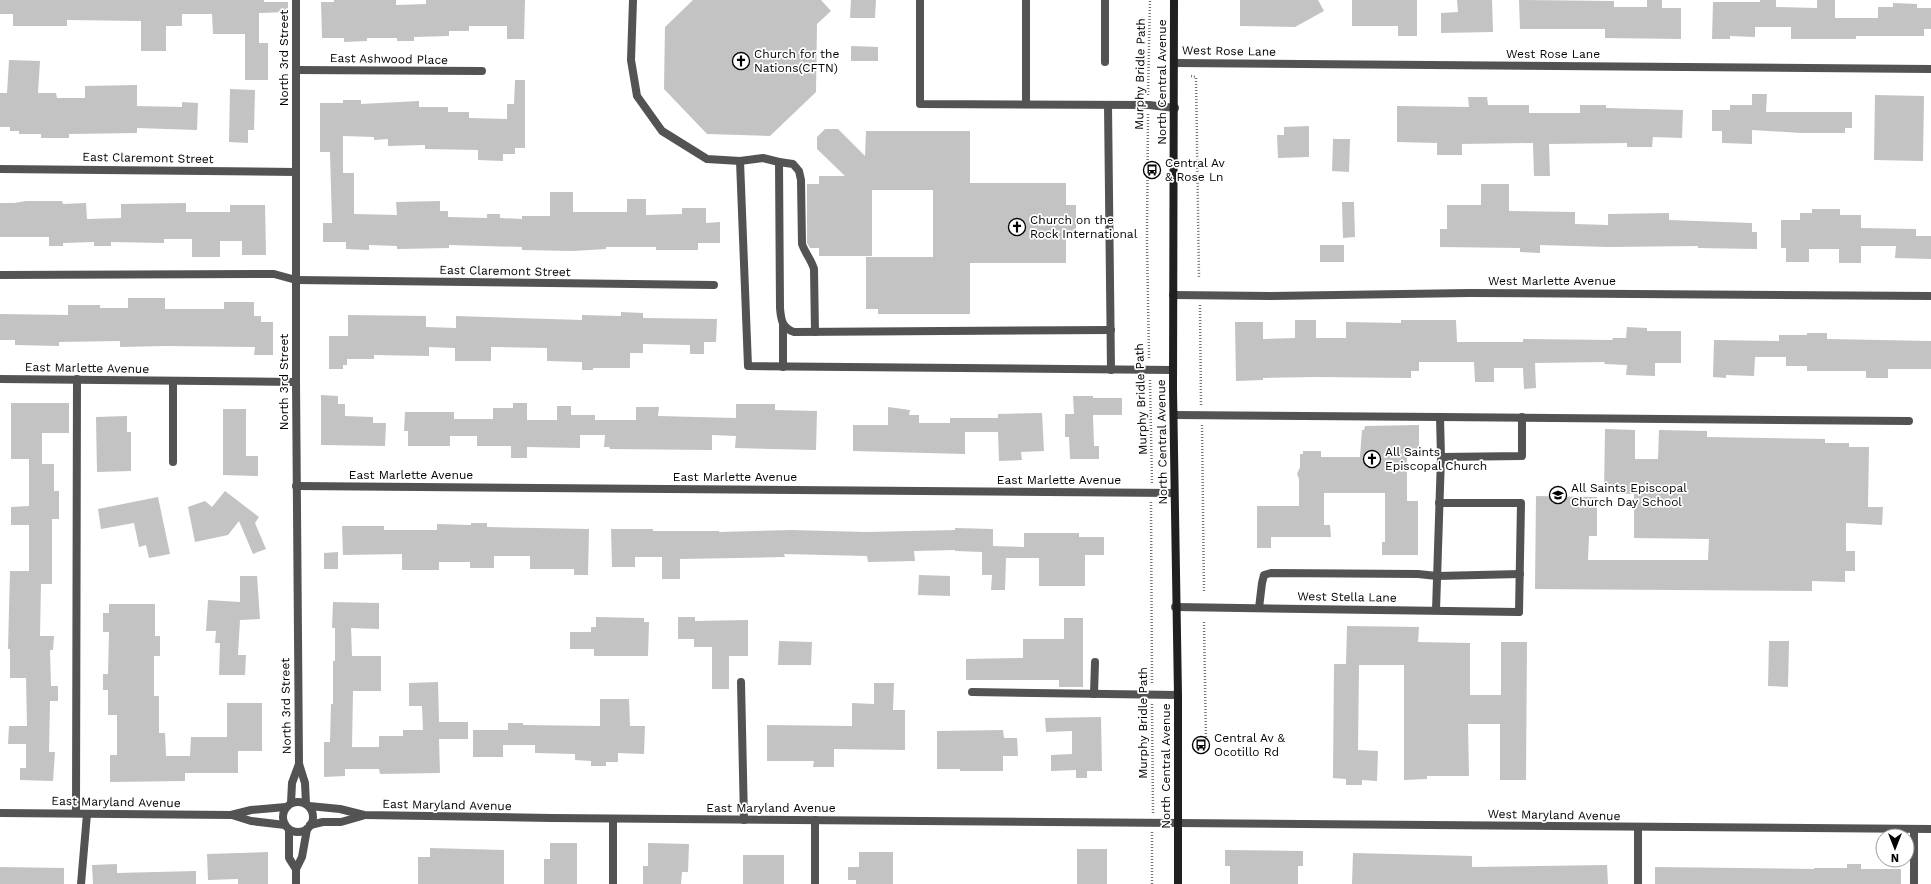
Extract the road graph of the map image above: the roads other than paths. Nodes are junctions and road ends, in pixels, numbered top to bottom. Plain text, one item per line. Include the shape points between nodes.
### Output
1 (296, 0) edge
2 (633, 0) edge
3 (920, 0) edge
4 (1026, 0) edge
5 (1105, 0) edge
6 (1174, 0) edge
7 (1105, 62) dead end
8 (1175, 63) junction
9 (1931, 69) edge
10 (296, 70) junction
11 (482, 72) dead end
12 (1026, 104) junction
13 (1108, 105) junction
14 (1175, 108) junction
15 (740, 161) junction
16 (779, 162) junction
17 (0, 169) edge
18 (296, 172) junction
19 (0, 275) edge
20 (296, 280) junction
21 (714, 285) dead end
22 (1174, 295) junction
23 (1931, 296) edge
24 (782, 325) junction
25 (1111, 330) junction
26 (815, 332) junction
27 (783, 367) junction
28 (1112, 370) junction
29 (1173, 370) junction
30 (0, 379) edge
31 (77, 379) junction
32 (173, 381) junction
33 (296, 382) junction
34 (1174, 415) junction
35 (1440, 417) junction
36 (1522, 417) junction
37 (1909, 421) dead end
38 (1441, 456) junction
39 (173, 462) dead end
40 (296, 486) junction
41 (1174, 493) junction
42 (1439, 503) junction
43 (1520, 574) junction
44 (1437, 576) junction
45 (1175, 607) junction
46 (1259, 608) junction
47 (1436, 610) junction
48 (1095, 662) dead end
49 (741, 682) dead end
50 (972, 692) dead end
51 (1094, 694) junction
52 (1178, 695) junction
53 (299, 764) junction
54 (288, 805) junction
55 (308, 805) junction
56 (0, 813) edge
57 (76, 813) junction
58 (87, 814) junction
59 (231, 815) junction
60 (364, 815) junction
61 (613, 819) junction
62 (744, 820) junction
63 (815, 820) junction
64 (1178, 822) junction
65 (309, 827) junction
66 (287, 828) junction
67 (1638, 828) junction
68 (1875, 829) edge
69 (1915, 829) edge
70 (1931, 829) edge
71 (1914, 868) edge
72 (296, 870) junction
73 (81, 884) edge
74 (296, 884) edge
75 (613, 884) edge
76 (815, 884) edge
77 (1178, 884) edge
78 (1638, 884) edge
79 (1914, 884) edge

1 - 10 street, North 3rd Street
2 - 15 street via 631,60 637,96 662,131 707,159
3 - 12 street via 920,104
4 - 12 street
5 - 7 street
6 - 8 main road, North Central Avenue
8 - 9 street, West Rose Lane
8 - 14 main road, North Central Avenue
10 - 11 street, East Ashwood Place
10 - 18 street, North 3rd Street
12 - 13 street
13 - 14 street
13 - 25 street
14 - 22 main road, North Central Avenue
15 - 16 street via 763,158
15 - 27 street via 748,366
16 - 24 street
16 - 26 street via 793,164 802,180 802,244 812,260 814,269
17 - 18 street, East Claremont Street
18 - 20 street, North 3rd Street
19 - 20 street, East Claremont Street via 274,274
20 - 21 street, East Claremont Street
20 - 33 street, North 3rd Street
22 - 23 street, West Marlette Avenue via 1469,293
22 - 29 main road, North Central Avenue
24 - 26 street via 794,332
24 - 27 street
25 - 26 street
25 - 28 street
27 - 28 street
28 - 29 street
29 - 34 main road, North Central Avenue
30 - 31 street, East Marlette Avenue
31 - 32 street, East Marlette Avenue
31 - 57 street
32 - 33 street, East Marlette Avenue
32 - 39 street
33 - 40 street, North 3rd Street
34 - 35 street
34 - 41 main road, North Central Avenue
35 - 36 street
35 - 38 street
36 - 37 street
36 - 38 street via 1522,456
38 - 42 street
40 - 41 street, East Marlette Avenue
40 - 53 street, North 3rd Street
41 - 45 main road, North Central Avenue
42 - 43 street via 1521,503
42 - 44 street
43 - 44 street
43 - 47 street, West Stella Lane via 1519,612
44 - 46 street via 1270,573 1264,575
44 - 47 street
45 - 46 street, West Stella Lane
45 - 52 main road, North Central Avenue
46 - 47 street, West Stella Lane
48 - 51 street
49 - 62 street
50 - 51 street
51 - 52 street
52 - 64 main road, North Central Avenue
53 - 54 street, North 3rd Street
53 - 55 street, North 3rd Street via 306,783
54 - 55 street, East Maryland Avenue via 299,802
54 - 59 street, East Maryland Avenue
54 - 66 street via 282,814
55 - 60 street, East Maryland Avenue
55 - 65 street via 313,818
56 - 57 street, East Maryland Avenue
57 - 58 street, East Maryland Avenue
58 - 59 street, East Maryland Avenue
58 - 73 street
59 - 66 street, East Maryland Avenue
60 - 61 street, East Maryland Avenue
60 - 65 street, East Maryland Avenue
61 - 62 street, East Maryland Avenue
61 - 75 street
62 - 63 street, East Maryland Avenue
63 - 64 street, East Maryland Avenue
63 - 76 street
64 - 67 street, West Maryland Avenue
64 - 77 main road, North Central Avenue
65 - 66 street, East Maryland Avenue via 298,832
65 - 72 street
66 - 72 street via 289,858
67 - 68 street, West Maryland Avenue
67 - 78 street
69 - 70 street, West Maryland Avenue
71 - 79 street
72 - 74 street

